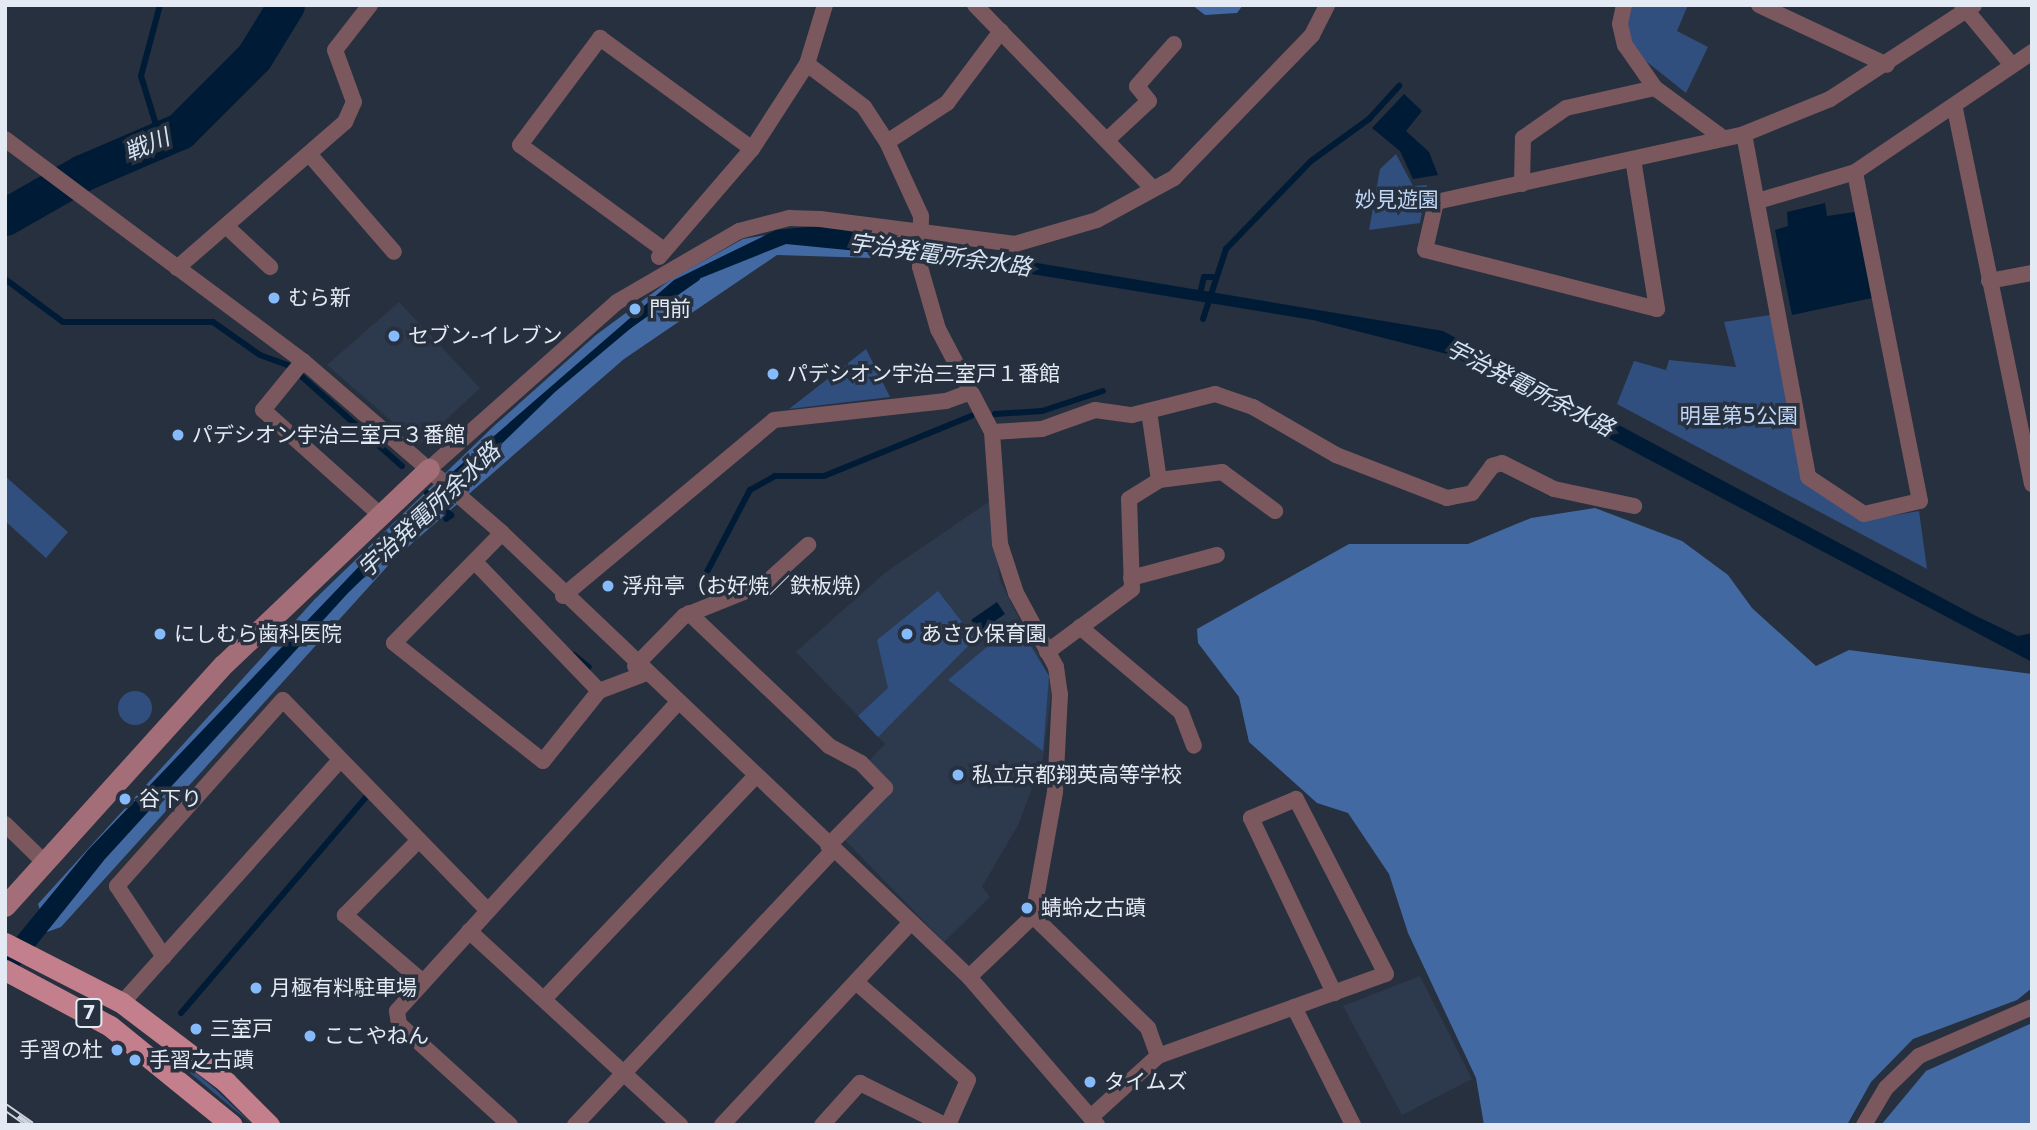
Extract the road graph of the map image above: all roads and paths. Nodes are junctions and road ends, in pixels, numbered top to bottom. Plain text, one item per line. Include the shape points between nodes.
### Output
1 (370, 5) edge
2 (975, 5) edge
3 (1327, 5) edge
4 (1624, 5) edge
5 (1759, 5) edge
6 (822, 6) edge
7 (1967, 7) edge
8 (1000, 31) junction
9 (1164, 47) dead end
10 (2032, 52) edge
11 (807, 64) junction
12 (2011, 64) junction
13 (1887, 65) junction
14 (1656, 88) junction
15 (1955, 109) junction
16 (1744, 134) junction
17 (1723, 138) junction
18 (5, 139) edge
19 (1107, 140) junction
20 (887, 142) junction
21 (752, 149) junction
22 (310, 155) junction
23 (1633, 159) junction
24 (1855, 172) junction
25 (1521, 184) junction
26 (1153, 189) junction
27 (1758, 201) junction
28 (227, 227) junction
29 (922, 234) junction
30 (664, 250) junction
31 (394, 252) dead end
32 (270, 267) dead end
33 (177, 268) junction
34 (2032, 273) edge
35 (1989, 281) junction
36 (643, 283) junction
37 (298, 368) junction
38 (968, 393) junction
39 (1149, 411) junction
40 (992, 432) junction
41 (433, 473) junction
42 (1159, 480) junction
43 (2032, 484) edge
44 (1634, 506) dead end
45 (1275, 511) dead end
46 (377, 512) junction
47 (502, 533) junction
48 (808, 545) dead end
49 (1217, 555) dead end
50 (476, 563) junction
51 (1131, 578) junction
52 (563, 596) junction
53 (689, 613) junction
54 (1080, 627) junction
55 (1046, 652) junction
56 (639, 670) junction
57 (598, 691) junction
58 (676, 704) junction
59 (1194, 746) dead end
60 (340, 760) junction
61 (753, 779) junction
62 (5, 824) edge
63 (417, 842) junction
64 (830, 848) junction
65 (43, 861) junction
66 (5, 906) edge
67 (488, 911) junction
68 (1033, 916) junction
69 (911, 922) junction
70 (469, 932) junction
71 (5, 943) edge
72 (164, 957) junction
73 (13, 973) edge
74 (968, 977) junction
75 (423, 982) junction
76 (857, 983) junction
77 (1334, 993) junction
78 (544, 999) junction
79 (122, 1003) junction
80 (1294, 1007) junction
81 (2032, 1007) edge
82 (1158, 1056) junction
83 (625, 1075) junction
84 (1094, 1121) edge
85 (232, 1125) edge
86 (269, 1125) edge
87 (510, 1125) edge
88 (575, 1125) edge
89 (680, 1125) edge
90 (722, 1125) edge
91 (821, 1125) edge
92 (946, 1125) edge
93 (1353, 1125) edge
94 (1864, 1125) edge

1 - 22 street via 335,50 354,102 345,122
2 - 8 street
3 - 26 street via 1312,35 1174,178
4 - 14 street via 1625,45
5 - 13 street
6 - 11 street
7 - 12 street
7 - 13 street
8 - 19 street
8 - 20 street via 947,103
9 - 19 street via 1137,86 1150,102
10 - 12 street
11 - 20 street via 864,107
11 - 21 street
12 - 15 street
13 - 16 street via 1830,99
14 - 17 street
14 - 25 street via 1566,108 1523,138
15 - 24 street
15 - 35 street
16 - 17 street
16 - 27 street
17 - 23 street
18 - 33 street
19 - 26 street
20 - 29 street via 921,216
21 - 30 street
21 - 30 street via 600,37 520,145
22 - 28 street
22 - 31 street
23 - 25 street
23 - 25 street via 1657,309 1424,250 1436,202
24 - 27 street
24 - 27 street via 1920,501 1864,514 1808,477
26 - 29 street via 1037,242
28 - 32 street
28 - 33 street
29 - 36 street via 789,218 739,230
29 - 38 street via 920,267 938,329
30 - 36 street
33 - 37 street
34 - 35 street
35 - 43 street
36 - 41 street
37 - 41 street
37 - 46 street via 262,410
38 - 40 street
38 - 52 street via 946,401 774,420
39 - 40 street via 1095,410 1042,429
39 - 42 street
39 - 44 street via 1215,394 1253,407 1335,455 1447,498 1472,493 1492,466 1502,463 1554,489
40 - 55 street via 1000,544 1016,593
41 - 46 street
41 - 47 street
42 - 45 street via 1222,472
42 - 51 street via 1129,499
46 - 65 street via 223,664
47 - 50 street
47 - 52 street
48 - 53 street via 766,583
49 - 51 street
50 - 57 street
50 - 57 street via 394,643 544,761
51 - 54 street via 1132,589
52 - 56 street
53 - 56 street
53 - 64 street via 829,746 861,763 885,788
54 - 55 street
54 - 59 street via 1181,712
55 - 68 street via 1060,694 1055,792
56 - 57 street
56 - 58 street
58 - 61 street
58 - 67 street
60 - 63 street
60 - 72 street
60 - 72 street via 283,700 117,886
61 - 64 street
61 - 78 street
62 - 65 street
63 - 67 street
63 - 75 street via 345,915
64 - 69 street
64 - 83 street
65 - 66 street
67 - 70 street
68 - 74 street
68 - 82 street via 1148,1028
69 - 74 street
69 - 76 street
70 - 75 street
70 - 78 street
71 - 79 main road, 7
72 - 79 street
73 - 85 main road, 7 via 110,1026
74 - 84 street
75 - 87 street via 397,1011 399,1024
76 - 90 street
76 - 92 street via 968,1080
77 - 77 street via 1251,818 1296,799 1386,974
77 - 80 street
78 - 83 street
79 - 86 main road, 7 via 226,1082
80 - 82 street
80 - 93 street
81 - 94 street via 1919,1056 1886,1088
82 - 84 street
83 - 88 street
83 - 89 street
91 - 92 street via 860,1083

